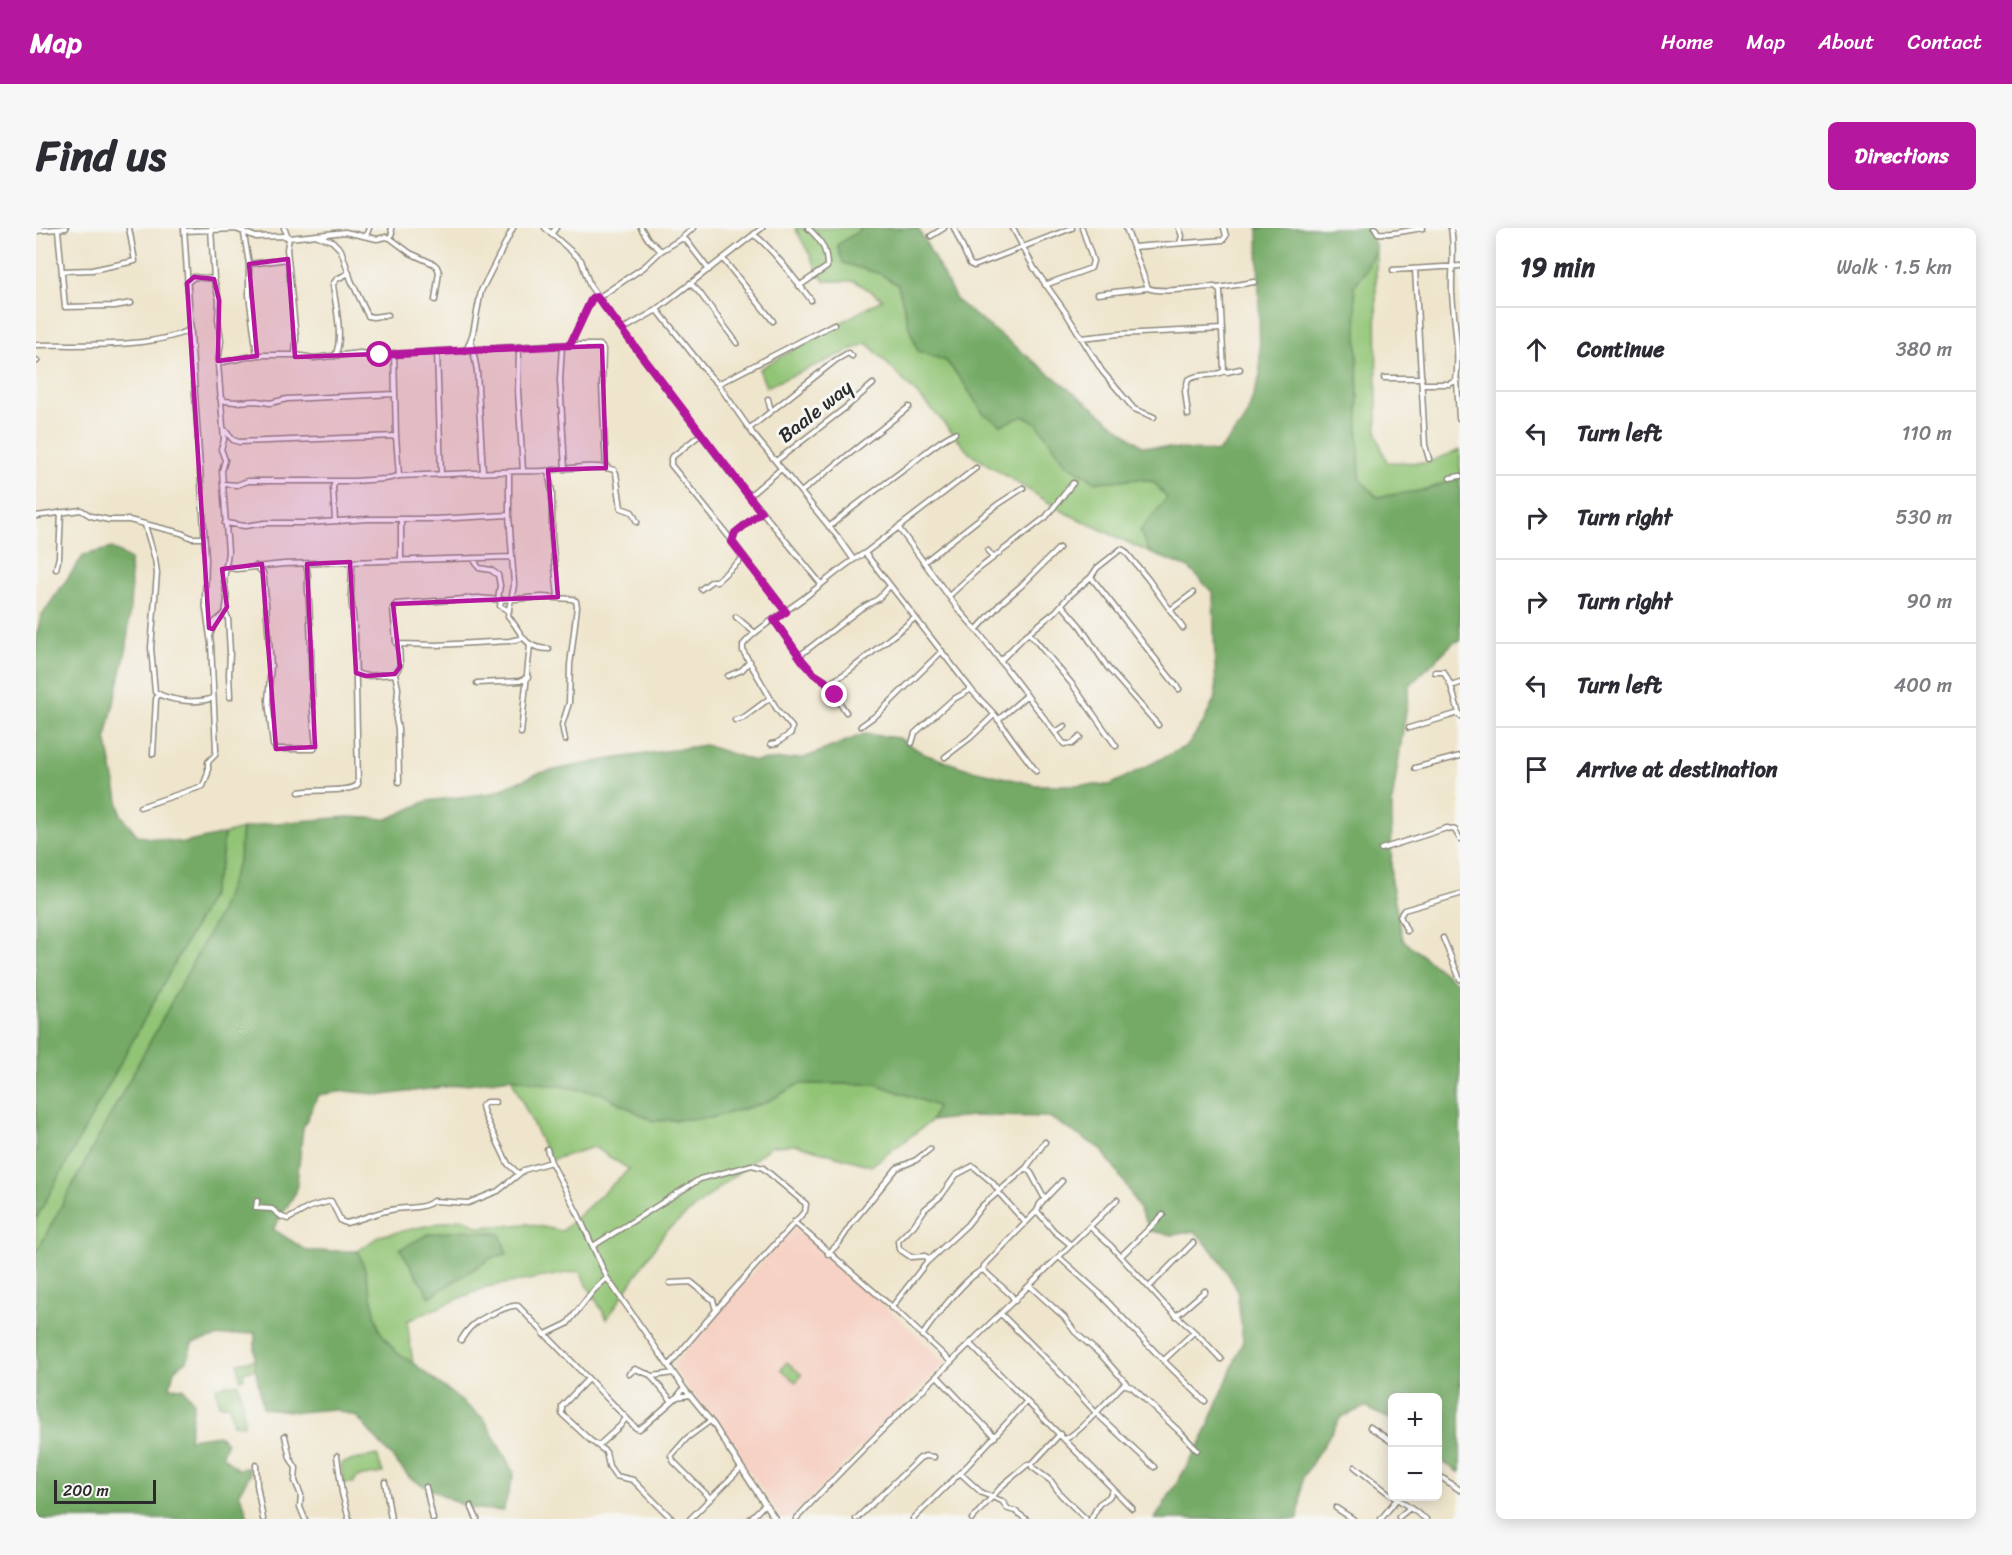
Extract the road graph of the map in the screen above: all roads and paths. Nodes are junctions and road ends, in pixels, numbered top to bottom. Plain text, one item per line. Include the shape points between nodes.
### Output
1 (66, 228) edge
2 (129, 228) edge
3 (284, 228) edge
4 (369, 228) edge
5 (391, 228) edge
6 (513, 228) edge
7 (545, 228) edge
8 (556, 228) edge
9 (641, 228) edge
10 (762, 228) edge
11 (807, 228) edge
12 (944, 228) edge
13 (954, 228) edge
14 (1013, 228) edge
15 (1072, 228) edge
16 (1082, 228) edge
17 (1126, 228) edge
18 (1179, 228) edge
19 (1224, 228) edge
20 (1376, 228) edge
21 (1423, 228) edge
22 (1451, 228) edge
23 (211, 229) edge
24 (58, 230) junction
25 (184, 230) edge
26 (243, 230) edge
27 (346, 230) edge
28 (690, 230) edge
29 (36, 231) edge
30 (327, 231) edge
31 (551, 234) junction
32 (753, 235) junction
33 (317, 236) junction
34 (366, 236) junction
35 (931, 236) dead end
36 (289, 238) junction
37 (390, 238) junction
38 (684, 239) junction
39 (1180, 243) junction
40 (1134, 247) junction
41 (1023, 248) junction
42 (661, 251) junction
43 (288, 259) junction
44 (723, 259) junction
45 (249, 264) junction
46 (1460, 266) edge
47 (1453, 267) junction
48 (1415, 269) junction
49 (709, 270) junction
50 (1393, 270) dead end
51 (62, 271) junction
52 (349, 273) junction
53 (214, 279) junction
54 (1254, 282) dead end
55 (187, 283) junction
56 (690, 283) junction
57 (1045, 285) junction
58 (799, 286) junction
59 (1148, 288) junction
60 (1218, 288) junction
61 (1098, 294) dead end
62 (597, 297) junction
63 (435, 300) dead end
64 (811, 300) dead end
65 (131, 303) dead end
66 (658, 310) junction
67 (388, 315) dead end
68 (773, 321) dead end
69 (834, 324) dead end
70 (191, 329) junction
71 (1221, 329) junction
72 (622, 330) junction
73 (1081, 338) junction
74 (471, 339) junction
75 (737, 344) dead end
76 (36, 345) edge
77 (570, 345) junction
78 (562, 346) junction
79 (519, 348) junction
80 (467, 349) junction
81 (473, 349) junction
82 (338, 350) junction
83 (437, 351) junction
84 (394, 353) junction
85 (257, 355) junction
86 (295, 355) junction
87 (335, 356) junction
88 (341, 356) junction
89 (852, 356) dead end
90 (218, 360) junction
91 (1240, 369) dead end
92 (1224, 371) junction
93 (1456, 376) junction
94 (1384, 378) dead end
95 (1422, 378) junction
96 (718, 384) junction
97 (873, 384) dead end
98 (1423, 384) junction
99 (395, 393) junction
100 (768, 399) dead end
101 (222, 402) junction
102 (909, 407) dead end
103 (771, 411) junction
104 (1188, 415) dead end
105 (1154, 417) dead end
106 (1459, 418) edge
107 (222, 427) junction
108 (750, 428) junction
109 (955, 433) dead end
110 (700, 434) junction
111 (396, 436) junction
112 (1429, 459) dead end
113 (776, 461) junction
114 (606, 468) junction
115 (976, 468) dead end
116 (565, 469) junction
117 (781, 469) junction
118 (523, 471) junction
119 (548, 471) junction
120 (483, 472) junction
121 (509, 472) junction
122 (441, 474) junction
123 (399, 476) junction
124 (1460, 476) edge
125 (1450, 478) dead end
126 (336, 480) junction
127 (1073, 483) dead end
128 (224, 484) junction
129 (1023, 488) dead end
130 (801, 492) junction
131 (749, 496) junction
132 (61, 512) junction
133 (761, 512) junction
134 (36, 516) edge
135 (509, 516) junction
136 (401, 519) junction
137 (335, 521) junction
138 (637, 522) dead end
139 (225, 523) junction
140 (145, 525) junction
141 (829, 527) junction
142 (898, 527) junction
143 (735, 533) junction
144 (727, 534) junction
145 (204, 538) junction
146 (732, 542) junction
147 (1059, 548) dead end
148 (988, 551) dead end
149 (865, 553) junction
150 (512, 557) junction
151 (744, 557) junction
152 (227, 558) junction
153 (473, 558) junction
154 (993, 558) junction
155 (853, 559) junction
156 (401, 561) junction
157 (924, 562) junction
158 (352, 563) junction
159 (271, 565) junction
160 (256, 566) junction
161 (307, 566) junction
162 (227, 567) junction
163 (56, 568) dead end
164 (236, 569) junction
165 (263, 573) junction
166 (1091, 577) junction
167 (821, 584) junction
168 (889, 587) junction
169 (700, 589) dead end
170 (1193, 593) dead end
171 (949, 596) junction
172 (558, 597) junction
173 (510, 598) junction
174 (500, 600) junction
175 (1062, 605) junction
176 (1170, 610) junction
177 (508, 611) junction
178 (786, 612) junction
179 (225, 613) junction
180 (736, 617) dead end
181 (915, 618) junction
182 (774, 620) junction
183 (1183, 628) dead end
184 (211, 629) junction
185 (976, 630) junction
186 (755, 633) junction
187 (1029, 633) junction
188 (520, 636) junction
189 (399, 644) junction
190 (530, 645) junction
191 (549, 649) dead end
192 (942, 651) junction
193 (799, 656) junction
194 (1000, 661) junction
195 (750, 662) junction
196 (1435, 672) dead end
197 (356, 673) junction
198 (394, 674) junction
199 (528, 676) junction
200 (728, 676) dead end
201 (477, 683) dead end
202 (1460, 683) edge
203 (827, 685) junction
204 (1451, 686) junction
205 (1179, 689) dead end
206 (970, 690) junction
207 (158, 695) junction
208 (1026, 696) junction
209 (230, 697) dead end
210 (213, 698) junction
211 (770, 698) junction
212 (846, 712) dead end
213 (1459, 714) edge
214 (994, 715) junction
215 (735, 720) dead end
216 (998, 720) junction
217 (1158, 725) dead end
218 (861, 726) dead end
219 (1065, 726) dead end
220 (1409, 728) dead end
221 (1056, 732) junction
222 (521, 733) dead end
223 (1080, 737) dead end
224 (565, 740) dead end
225 (912, 743) dead end
226 (771, 744) dead end
227 (1116, 746) dead end
228 (153, 754) dead end
229 (1460, 756) edge
230 (945, 758) dead end
231 (1415, 768) dead end
232 (1036, 771) dead end
233 (399, 782) dead end
234 (299, 792) dead end
235 (179, 794) junction
236 (178, 802) dead end
237 (140, 807) dead end
238 (1460, 839) edge
239 (1381, 849) dead end
240 (1460, 894) edge
241 (1407, 931) dead end
242 (1443, 938) dead end
243 (1460, 979) edge
244 (495, 1102) dead end
245 (1045, 1142) dead end
246 (547, 1149) dead end
247 (930, 1149) dead end
248 (551, 1162) junction
249 (1026, 1168) junction
250 (519, 1174) junction
251 (1062, 1181) dead end
252 (998, 1192) junction
253 (1045, 1199) junction
254 (1117, 1200) dead end
255 (257, 1201) dead end
256 (1037, 1211) junction
257 (1163, 1215) dead end
258 (794, 1222) junction
259 (1025, 1222) junction
260 (1090, 1227) junction
261 (1193, 1243) dead end
262 (1071, 1245) junction
263 (593, 1246) junction
264 (828, 1254) junction
265 (1059, 1257) junction
266 (1120, 1257) junction
267 (930, 1259) junction
268 (983, 1270) junction
269 (608, 1278) junction
270 (670, 1283) dead end
271 (1030, 1286) junction
272 (1150, 1286) junction
273 (1205, 1292) dead end
274 (1015, 1301) junction
275 (891, 1308) junction
276 (717, 1310) junction
277 (1001, 1314) junction
278 (1176, 1316) junction
279 (1194, 1332) junction
280 (544, 1335) junction
281 (922, 1336) junction
282 (461, 1340) dead end
283 (970, 1344) junction
284 (1221, 1359) dead end
285 (1163, 1360) junction
286 (951, 1362) junction
287 (669, 1365) junction
288 (674, 1372) junction
289 (629, 1374) dead end
290 (648, 1374) junction
291 (938, 1377) junction
292 (588, 1379) junction
293 (1126, 1385) junction
294 (684, 1388) junction
295 (690, 1395) junction
296 (677, 1397) junction
297 (672, 1401) junction
298 (1205, 1401) dead end
299 (1026, 1402) junction
300 (1096, 1413) junction
301 (626, 1418) junction
302 (710, 1421) junction
303 (1370, 1426) dead end
304 (1060, 1434) junction
305 (285, 1436) dead end
306 (995, 1437) junction
307 (1065, 1439) junction
308 (1388, 1439) edge
309 (598, 1446) junction
310 (729, 1449) joint
311 (1197, 1450) dead end
312 (337, 1456) dead end
313 (934, 1457) dead end
314 (1032, 1464) junction
315 (256, 1465) dead end
316 (1154, 1467) dead end
317 (1355, 1467) dead end
318 (741, 1468) junction
319 (960, 1473) junction
320 (1442, 1478) edge
321 (385, 1482) dead end
322 (426, 1487) dead end
323 (1113, 1490) junction
324 (1460, 1490) edge
325 (1388, 1492) edge
326 (993, 1497) junction
327 (711, 1499) junction
328 (1392, 1501) edge
329 (1400, 1501) edge
330 (766, 1504) junction
331 (471, 1506) dead end
332 (1132, 1508) dead end
333 (1336, 1508) dead end
334 (1410, 1508) junction
335 (1399, 1517) dead end
336 (263, 1519) edge
337 (305, 1519) edge
338 (349, 1519) edge
339 (391, 1519) edge
340 (433, 1519) edge
341 (477, 1519) edge
342 (672, 1519) edge
343 (690, 1519) edge
344 (750, 1519) edge
345 (775, 1519) edge
346 (796, 1519) edge
347 (856, 1519) edge
348 (913, 1519) edge
349 (972, 1519) edge
350 (1026, 1519) edge
351 (1086, 1519) edge
352 (1091, 1519) edge
353 (1353, 1519) edge
354 (1381, 1519) edge
355 (1426, 1519) edge

1 - 24 street
2 - 51 street via 135,261 92,270
3 - 36 street
4 - 34 street
5 - 37 street
6 - 74 street via 481,291
7 - 31 street
8 - 31 street
9 - 42 street
10 - 32 street
11 - 58 street via 826,250 827,267
12 - 35 street
13 - 41 street via 974,266
14 - 41 street
15 - 41 street
16 - 57 street via 1093,261 1090,268
17 - 40 street
18 - 39 street
19 - 39 street via 1223,240
20 - 21 street via 1378,233 1389,234
22 - 47 street
23 - 25 street
23 - 26 street
23 - 53 street
24 - 29 street
24 - 51 street
25 - 55 street
26 - 36 street via 256,237
26 - 45 street
27 - 30 street
27 - 34 street
28 - 38 street
30 - 33 street
31 - 62 street via 581,260
32 - 44 street
32 - 58 street via 758,236
33 - 36 street
33 - 52 street via 337,245
34 - 37 street
36 - 43 street
37 - 63 street via 437,267
38 - 42 street
38 - 49 street
39 - 40 street
40 - 59 street
41 - 57 street
42 - 62 street via 644,267
43 - 45 street
43 - 86 street
44 - 49 street
44 - 68 street
45 - 85 street
46 - 47 street
47 - 48 street
47 - 93 street
48 - 50 street
48 - 95 street
49 - 56 street
51 - 65 street via 65,307
52 - 67 street via 368,316
52 - 82 street via 333,284
53 - 55 street via 194,277
53 - 90 street via 219,300
54 - 60 street
55 - 70 street
56 - 66 street
56 - 75 street
57 - 73 street
58 - 64 street
59 - 60 street
59 - 61 street
60 - 71 street
62 - 72 street
62 - 77 street via 592,298
66 - 72 street
66 - 96 street
69 - 96 street
70 - 76 street via 144,342
70 - 145 street
71 - 73 street
71 - 92 street
72 - 110 street
73 - 105 street via 1134,410
74 - 80 street
74 - 81 street
77 - 78 street
77 - 114 street via 597,344 603,349
78 - 79 street
78 - 116 street
79 - 81 street
79 - 118 street
80 - 81 street
80 - 83 street
81 - 120 street
82 - 87 street
82 - 88 street
83 - 84 street
83 - 122 street
84 - 88 street
84 - 99 street
85 - 86 street
85 - 90 street
86 - 87 street
87 - 88 street
89 - 103 street via 848,353 836,360
90 - 101 street
91 - 92 street
92 - 104 street via 1188,380
93 - 98 street via 1454,383
93 - 106 street
94 - 95 street
95 - 98 street
96 - 108 street
97 - 113 street, Baale way
98 - 112 street
99 - 101 street via 282,399 270,403
99 - 111 street
100 - 103 street
101 - 107 street
102 - 130 street
103 - 108 street
107 - 111 street via 236,442
107 - 128 street
108 - 113 street
109 - 141 street via 931,446
110 - 131 street
110 - 144 street via 671,458 671,465
111 - 123 street
113 - 117 street
114 - 116 street
114 - 138 street via 616,472 621,508 632,513
115 - 142 street
116 - 119 street
117 - 130 street
117 - 131 street
118 - 119 street
118 - 121 street
119 - 172 street
120 - 121 street
120 - 122 street
121 - 135 street
122 - 123 street
123 - 126 street
124 - 125 street
126 - 128 street
126 - 137 street
127 - 154 street via 1046,517
128 - 139 street
129 - 157 street
130 - 141 street
131 - 133 street
132 - 134 street
132 - 140 street via 81,510 91,516
132 - 163 street
133 - 143 street
133 - 167 street
135 - 136 street
135 - 150 street
136 - 137 street
136 - 156 street
137 - 139 street via 245,526
139 - 152 street
140 - 145 street
140 - 207 street via 157,573 151,648 154,690
141 - 155 street
142 - 149 street
142 - 157 street
143 - 144 street
143 - 146 street
144 - 146 street
145 - 184 street via 205,602
146 - 151 street
147 - 185 street
148 - 154 street
149 - 155 street
149 - 168 street
150 - 153 street
150 - 173 street via 514,584
151 - 169 street via 717,581
151 - 178 street
152 - 162 street
152 - 164 street
153 - 156 street
153 - 174 street via 479,568 498,575
154 - 171 street
155 - 167 street
156 - 158 street
157 - 171 street
158 - 161 street
158 - 197 street
159 - 160 street
159 - 161 street
159 - 165 street
160 - 164 street
160 - 165 street
161 - 165 street via 314,749 278,750 273,745
162 - 164 street
162 - 179 street
166 - 175 street
166 - 176 street via 1122,548
166 - 205 street
167 - 178 street
168 - 181 street
168 - 193 street
170 - 176 street
171 - 185 street
172 - 173 street
172 - 224 street via 572,598 577,604 569,703 562,726
173 - 174 street
173 - 177 street
174 - 177 street via 500,606
174 - 189 street via 396,604 394,635
175 - 187 street
175 - 217 street via 1108,668
176 - 183 street
177 - 188 street
178 - 182 street
179 - 184 street
179 - 209 street
180 - 186 street
181 - 192 street
181 - 203 street
182 - 186 street
182 - 193 street
184 - 210 street
185 - 194 street
186 - 195 street via 742,646
187 - 194 street
187 - 227 street
188 - 189 street via 510,641
188 - 190 street
189 - 198 street via 400,664
190 - 191 street
190 - 199 street
192 - 206 street
192 - 218 street
193 - 203 street
194 - 208 street
195 - 200 street
195 - 211 street
196 - 204 street via 1444,672
197 - 198 street
197 - 234 street via 358,785 350,789
198 - 233 street via 398,688
199 - 201 street via 520,681
199 - 222 street
202 - 204 street
203 - 212 street
204 - 213 street
206 - 214 street
206 - 225 street via 952,700 915,733
207 - 210 street via 195,701
207 - 228 street
208 - 216 street
208 - 221 street
210 - 235 street via 216,750 208,762 207,778 198,789
211 - 215 street
211 - 226 street via 792,730
213 - 220 street
214 - 216 street
214 - 230 street
216 - 232 street
219 - 221 street
221 - 223 street via 1067,746
229 - 231 street
235 - 236 street
235 - 237 street
238 - 239 street via 1455,830 1447,828
240 - 241 street via 1404,910 1401,916
242 - 243 street
244 - 250 street via 486,1102 482,1109 508,1164
245 - 249 street
246 - 248 street
247 - 264 street via 897,1168
248 - 250 street
248 - 263 street
249 - 252 street
249 - 253 street
250 - 255 street via 498,1191 468,1203 433,1201 346,1223 340,1221 331,1201 288,1218 272,1209 256,1208
251 - 253 street
252 - 259 street
252 - 267 street
252 - 267 street via 973,1166 956,1175 898,1240 899,1249 911,1257
253 - 256 street
254 - 260 street
256 - 259 street
256 - 262 street
257 - 266 street
258 - 263 street via 805,1211 804,1201 763,1168 752,1165 700,1179
258 - 264 street
258 - 276 street
259 - 268 street
260 - 262 street
260 - 266 street
261 - 272 street
262 - 265 street
263 - 269 street
264 - 275 street
265 - 271 street
265 - 285 street
266 - 272 street
267 - 275 street
268 - 274 street
268 - 281 street via 940,1310
269 - 280 street via 567,1324
269 - 287 street
270 - 276 street via 691,1282 713,1300
271 - 274 street
271 - 293 street
272 - 278 street
273 - 278 street
274 - 277 street
275 - 281 street
276 - 287 street
277 - 283 street
277 - 300 street
278 - 279 street
279 - 284 street
279 - 285 street
280 - 282 street via 515,1305 473,1324
280 - 292 street
281 - 286 street
283 - 286 street
283 - 299 street
285 - 298 street
286 - 291 street
287 - 288 street
288 - 290 street
288 - 294 street
289 - 290 street via 635,1369
290 - 297 street
291 - 306 street
291 - 346 street
292 - 301 street
292 - 309 street via 561,1410
293 - 300 street
293 - 311 street
294 - 295 street
294 - 296 street
295 - 296 street
295 - 302 street
296 - 297 street
297 - 301 street via 642,1428 636,1428
299 - 304 street
299 - 306 street
300 - 307 street
300 - 316 street
301 - 309 street
302 - 310 street
302 - 327 street via 671,1456
303 - 308 street
304 - 307 street
304 - 314 street
305 - 337 street via 296,1468 295,1481
306 - 319 street
307 - 323 street
309 - 342 street via 606,1452 616,1476 633,1480
310 - 318 street
312 - 338 street
313 - 347 street via 920,1458
314 - 326 street
314 - 351 street
315 - 336 street
317 - 325 street
318 - 327 street
318 - 330 street
319 - 326 street
319 - 348 street
320 - 324 street
321 - 339 street
322 - 340 street
323 - 332 street
323 - 352 street
326 - 349 street
326 - 350 street
327 - 343 street
328 - 354 street
329 - 334 street
330 - 344 street
330 - 345 street
331 - 341 street
333 - 353 street
334 - 335 street
334 - 355 street

